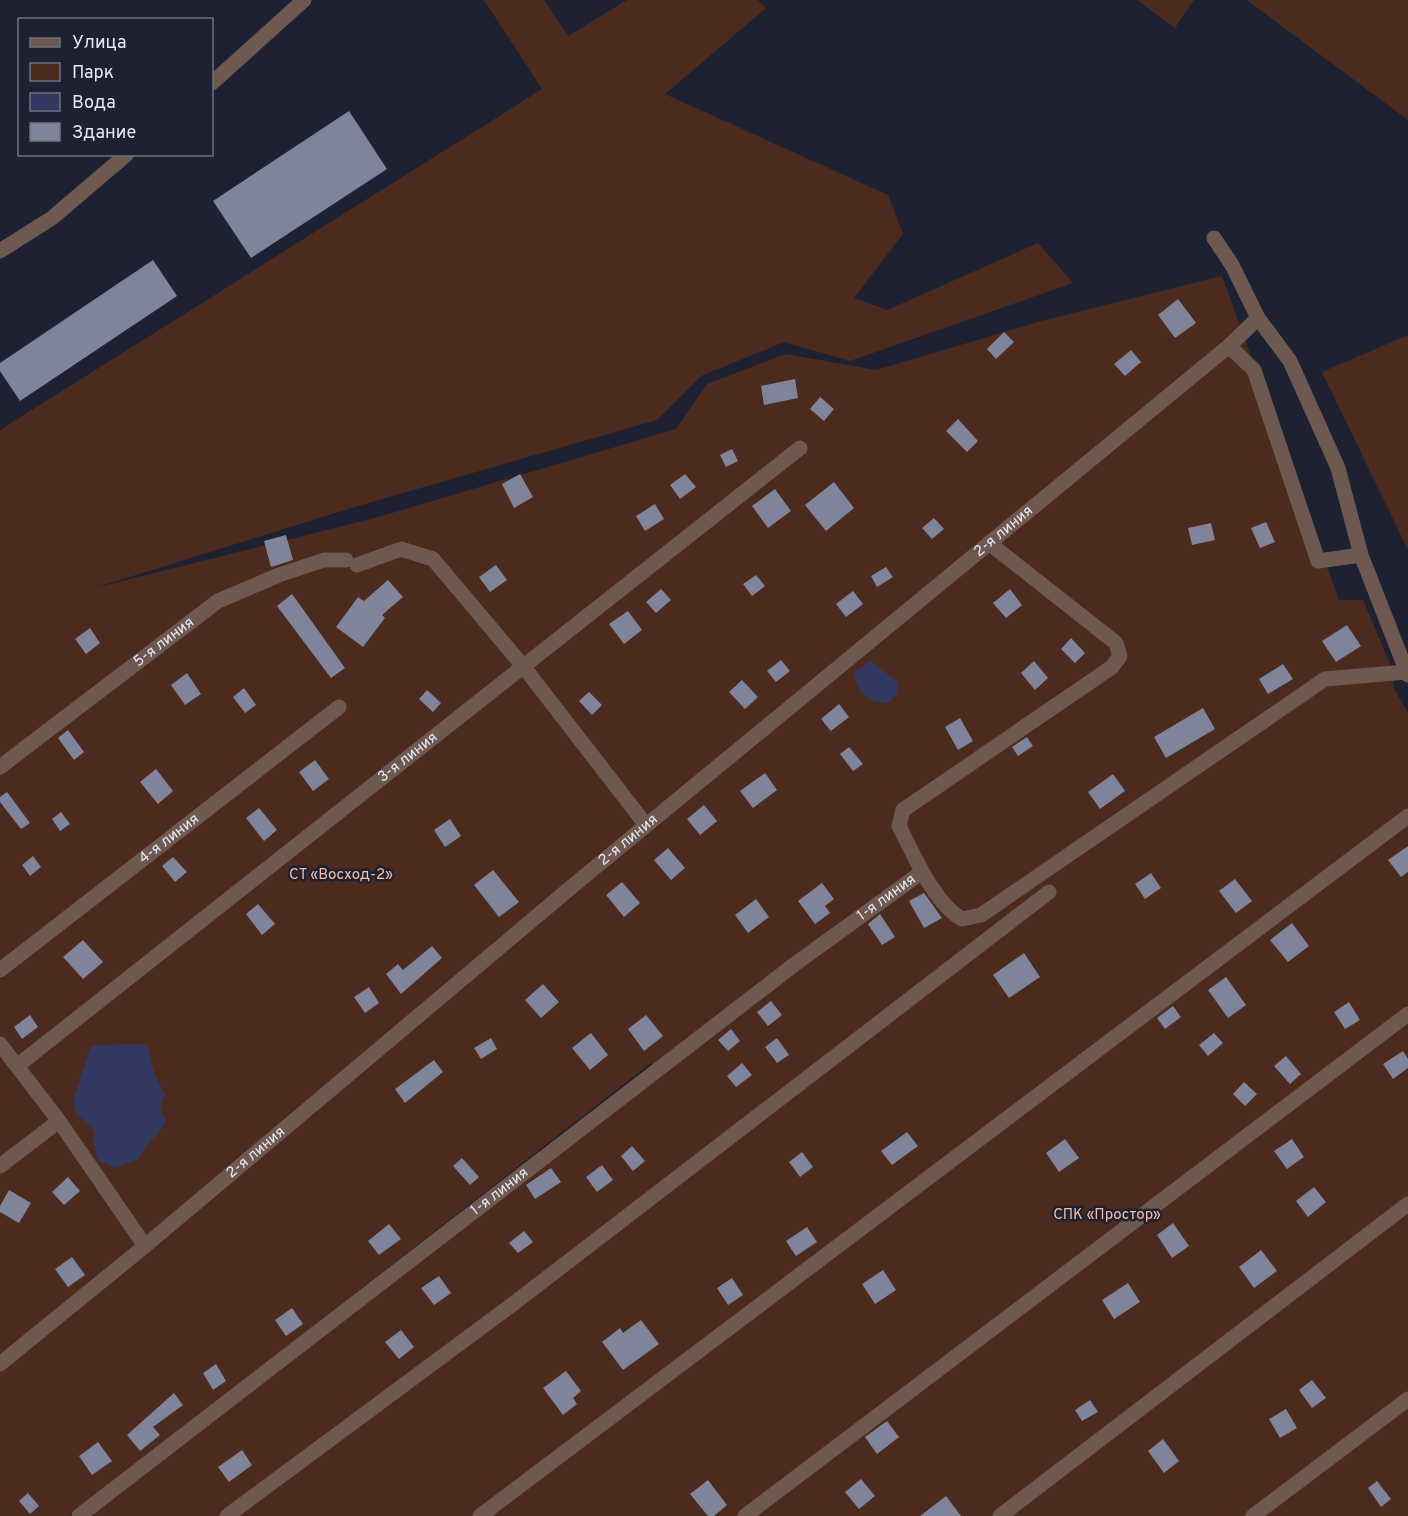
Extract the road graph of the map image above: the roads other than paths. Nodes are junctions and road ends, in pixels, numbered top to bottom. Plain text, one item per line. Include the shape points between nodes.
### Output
1 (304, 0) edge
2 (213, 82) edge
3 (125, 156) edge
4 (1214, 238) dead end
5 (0, 251) edge
6 (1258, 318) junction
7 (1228, 346) junction
8 (800, 448) dead end
9 (989, 543) junction
10 (1361, 555) junction
11 (524, 666) junction
12 (1407, 674) edge
13 (339, 707) dead end
14 (0, 767) edge
15 (1408, 816) edge
16 (646, 825) junction
17 (922, 872) junction
18 (1049, 892) dead end
19 (0, 970) edge
20 (1408, 1014) edge
21 (0, 1044) edge
22 (17, 1066) junction
23 (59, 1121) junction
24 (0, 1166) edge
25 (1408, 1204) edge
26 (145, 1246) junction
27 (0, 1364) edge
28 (1408, 1399) edge
29 (79, 1516) edge
30 (227, 1516) edge
31 (480, 1516) edge
32 (746, 1516) edge
33 (1000, 1516) edge
34 (1253, 1516) edge

1 - 2 street
3 - 5 street via 52,218
4 - 6 street
6 - 7 street, 2-я линия
6 - 10 street via 1290,361 1338,468
7 - 9 street, 2-я линия
7 - 10 street via 1254,370 1318,561
8 - 11 street, 3-я линия
9 - 16 street, 2-я линия
9 - 17 street via 1116,643 1120,656 1112,667 903,810 899,826
10 - 12 street
11 - 14 street, 5-я линия via 432,559 401,549 352,562 324,560 218,601
11 - 16 street, 5-я линия
11 - 22 street, 3-я линия
12 - 17 street via 1325,679 981,915 962,919 952,913
13 - 19 street, 4-я линия
15 - 31 street
16 - 26 street, 2-я линия
17 - 29 street, 1-я линия via 795,964
18 - 30 street via 513,1304
20 - 32 street
21 - 22 street
22 - 23 street
23 - 24 street
23 - 26 street
25 - 33 street
26 - 27 street, 2-я линия
28 - 34 street

